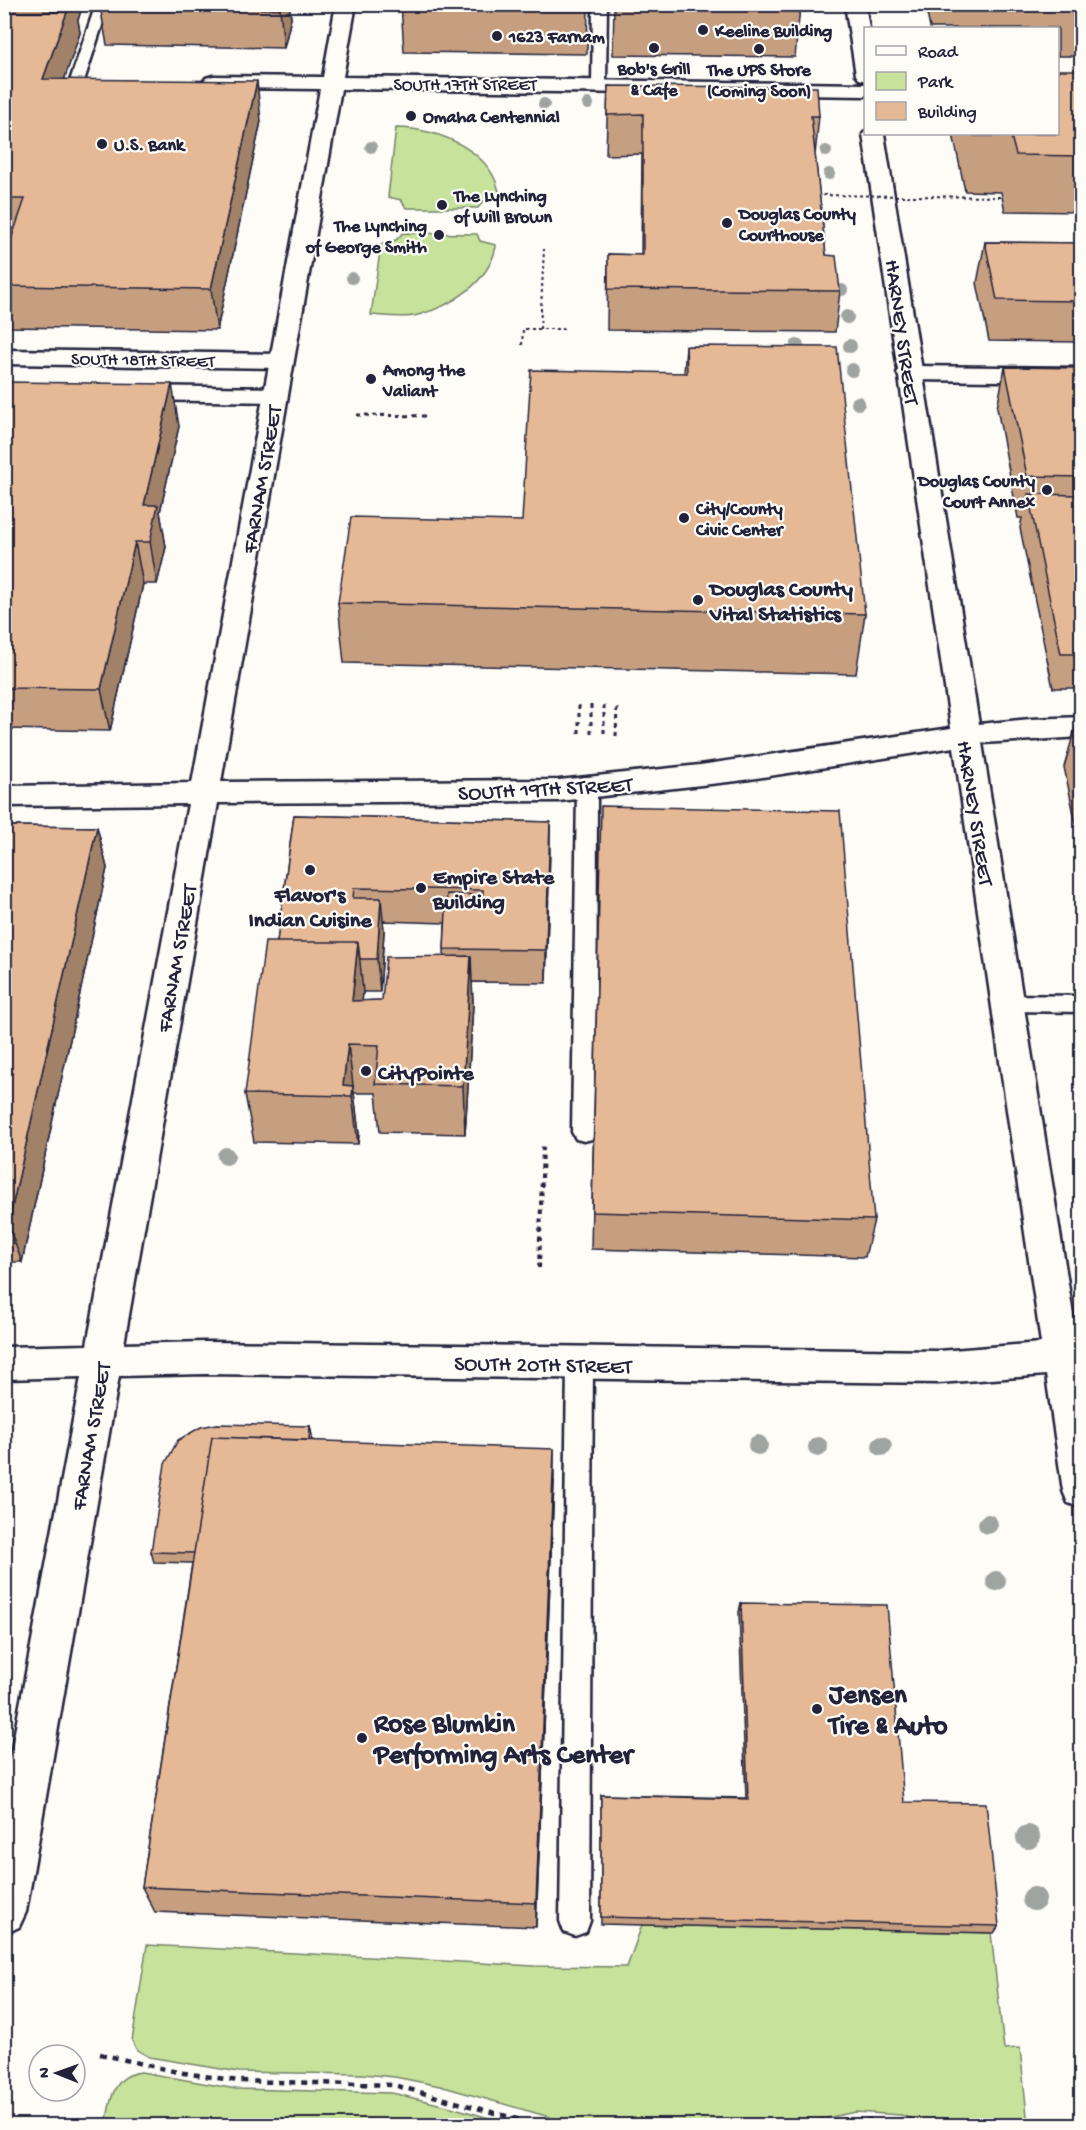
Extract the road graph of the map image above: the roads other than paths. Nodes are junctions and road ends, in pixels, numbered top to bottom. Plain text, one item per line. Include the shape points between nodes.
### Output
1 (103, 4) edge
2 (346, 4) edge
3 (600, 4) edge
4 (855, 4) edge
5 (864, 62) edge
6 (70, 81) joint
7 (101, 81) edge
8 (194, 82) edge
9 (332, 83) junction
10 (599, 85) junction
11 (864, 90) edge
12 (874, 135) edge
13 (4, 357) edge
14 (281, 361) junction
15 (909, 373) junction
16 (1082, 375) edge
17 (102, 392) edge
18 (275, 394) junction
19 (1082, 727) edge
20 (965, 735) junction
21 (587, 789) junction
22 (204, 794) junction
23 (4, 796) edge
24 (1006, 1003) junction
25 (1082, 1004) edge
26 (584, 1132) dead end
27 (1071, 1357) edge
28 (103, 1361) junction
29 (4, 1363) edge
30 (580, 1364) junction
31 (1082, 1491) edge
32 (4, 1912) edge
33 (575, 1921) dead end

1 - 6 lane
2 - 9 main road, FARNAM STREET
3 - 10 lane
4 - 5 main road
6 - 7 main road
8 - 9 main road, SOUTH 17TH STREET
9 - 10 main road, SOUTH 17TH STREET
9 - 14 main road, FARNAM STREET
10 - 11 main road, SOUTH 17TH STREET
12 - 15 main road, HARNEY STREET
13 - 14 main road, SOUTH 18TH STREET
14 - 18 main road, FARNAM STREET
15 - 16 main road
15 - 20 main road, HARNEY STREET
17 - 18 main road, SOUTH 18TH STREET
18 - 22 main road, FARNAM STREET
19 - 20 main road, SOUTH 19TH STREET
20 - 21 main road, SOUTH 19TH STREET
20 - 24 main road, HARNEY STREET
21 - 22 main road, SOUTH 19TH STREET
21 - 26 lane
22 - 23 main road, SOUTH 19TH STREET
22 - 28 main road, FARNAM STREET
24 - 25 lane
24 - 27 main road, HARNEY STREET
27 - 30 main road, SOUTH 20TH STREET via 939,1367
27 - 31 main road, HARNEY STREET
28 - 29 main road, SOUTH 20TH STREET
28 - 30 main road, SOUTH 20TH STREET via 206,1358
28 - 32 main road, FARNAM STREET
30 - 33 lane

